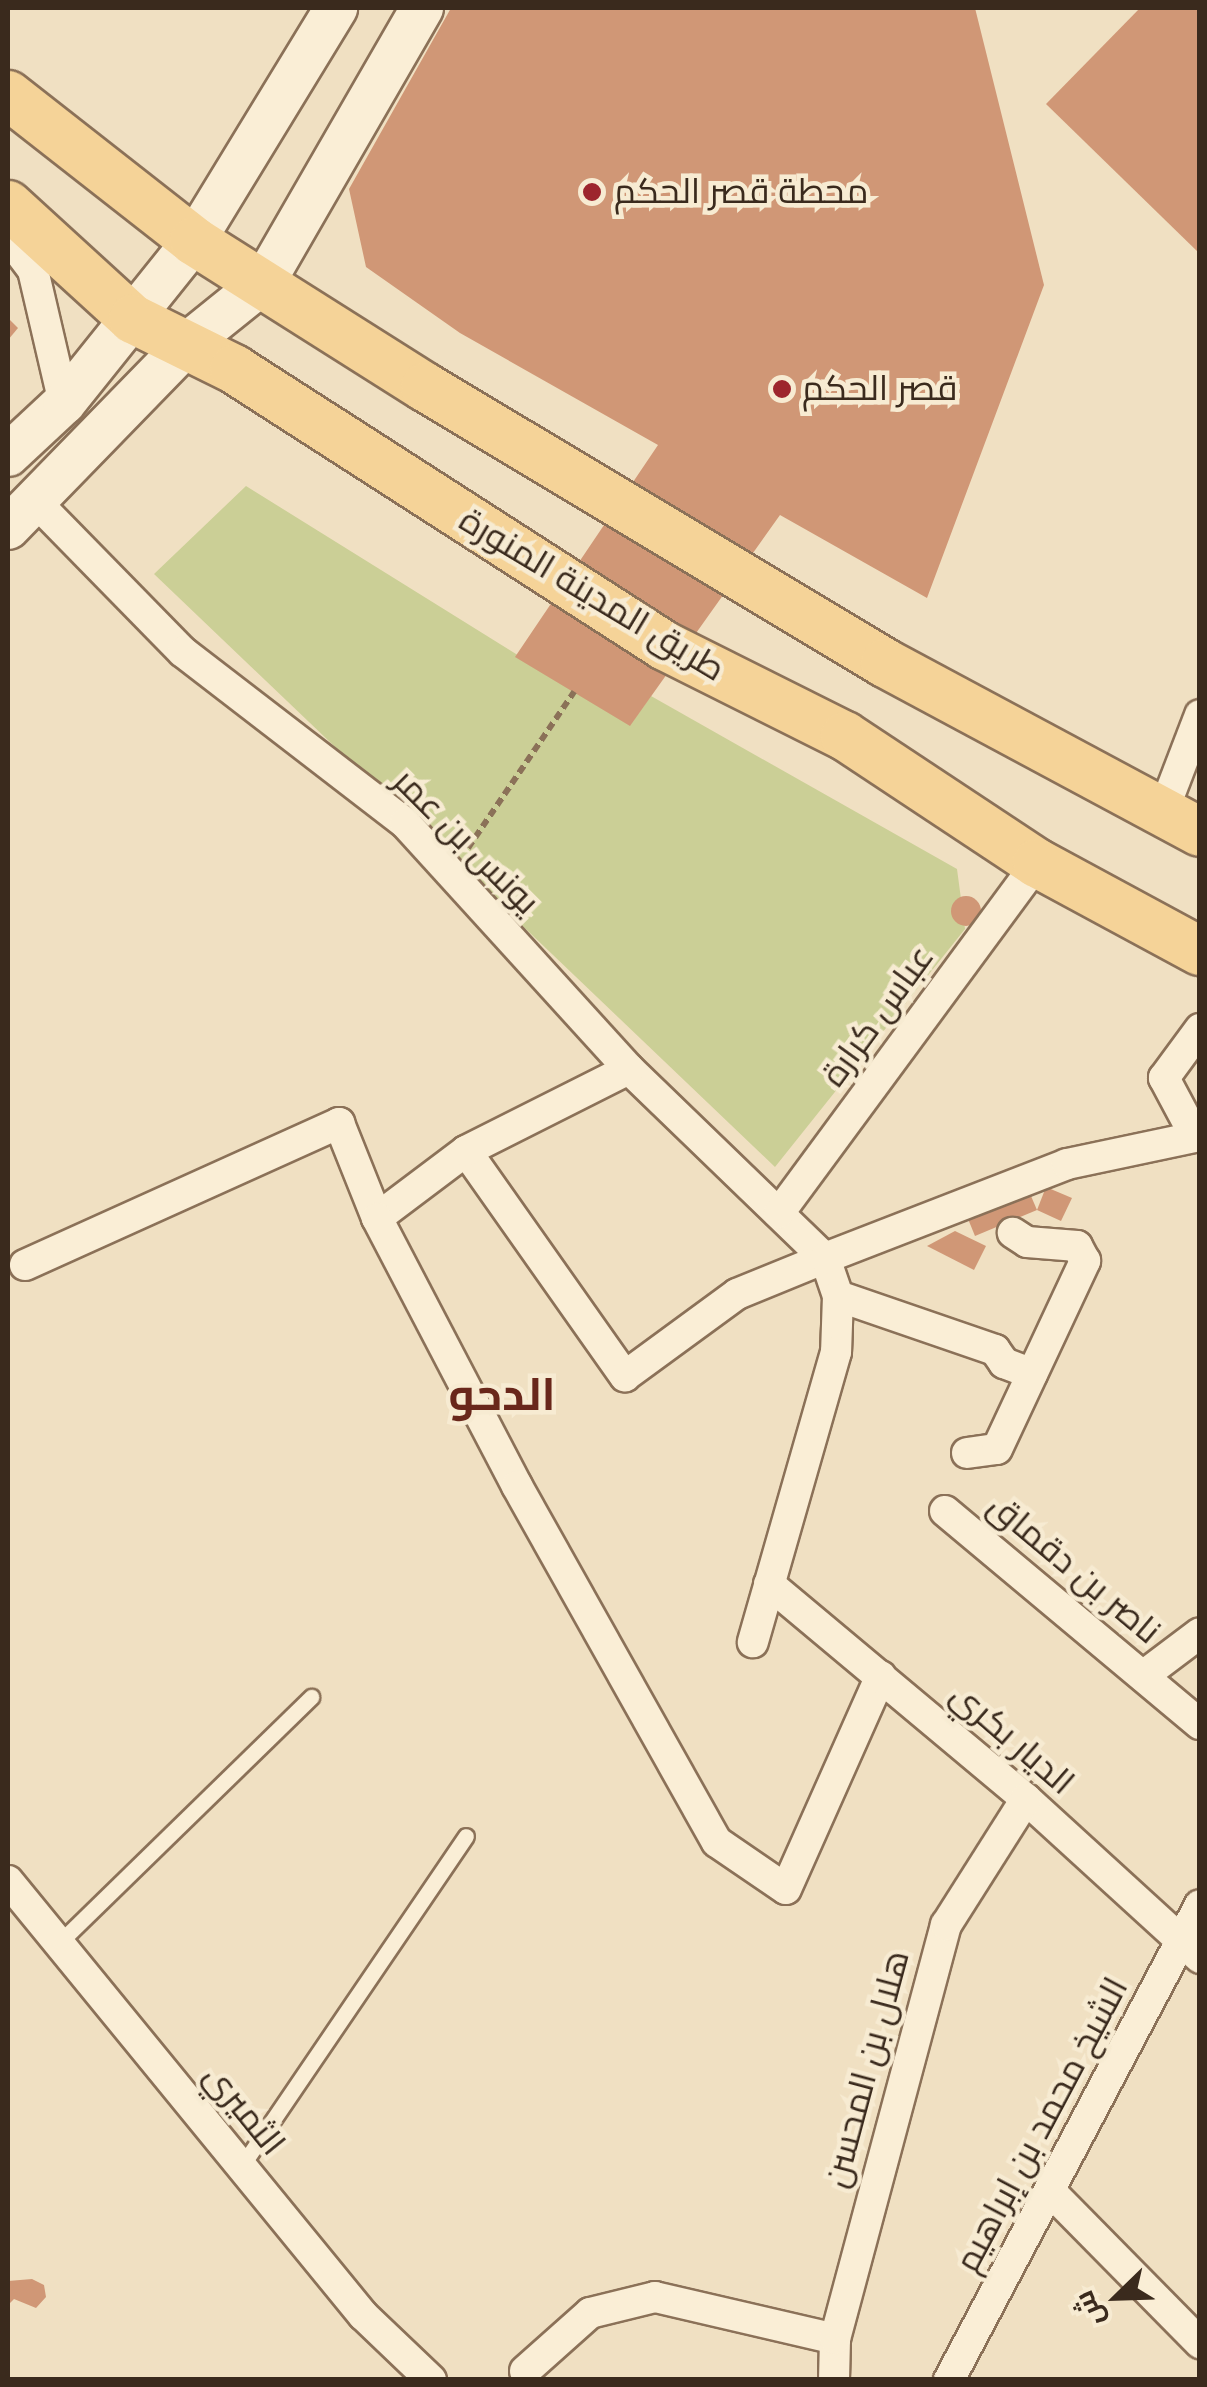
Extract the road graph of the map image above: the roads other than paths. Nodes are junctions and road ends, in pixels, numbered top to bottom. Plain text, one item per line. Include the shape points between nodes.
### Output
1 (336, 8) edge
2 (422, 8) edge
3 (8, 95) edge
4 (8, 205) edge
5 (8, 237) edge
6 (194, 241) junction
7 (264, 282) junction
8 (133, 319) junction
9 (188, 343) junction
10 (64, 403) junction
11 (8, 456) edge
12 (22, 514) edge
13 (1200, 715) edge
14 (1181, 823) edge
15 (1037, 863) junction
16 (1200, 951) edge
17 (1200, 1029) edge
18 (629, 1069) junction
19 (1197, 1136) edge
20 (466, 1152) junction
21 (779, 1213) junction
22 (377, 1218) junction
23 (1013, 1233) dead end
24 (825, 1258) junction
25 (25, 1266) dead end
26 (838, 1296) junction
27 (1032, 1374) junction
28 (967, 1453) dead end
29 (945, 1511) dead end
30 (769, 1584) junction
31 (1200, 1633) edge
32 (752, 1642) dead end
33 (881, 1676) junction
34 (1143, 1676) junction
35 (311, 1696) dead end
36 (1200, 1724) edge
37 (1026, 1799) junction
38 (466, 1836) dead end
39 (8, 1880) edge
40 (1200, 1904) edge
41 (58, 1944) junction
42 (1190, 1950) edge
43 (241, 2166) junction
44 (1050, 2191) junction
45 (835, 2338) junction
46 (1200, 2343) edge
47 (524, 2371) dead end
48 (430, 2380) edge
49 (834, 2380) edge
50 (949, 2380) edge

1 - 6 street
2 - 7 street
3 - 6 main road
4 - 8 main road, طريق المدينة المنورة
5 - 10 street via 33,270
6 - 7 main road
6 - 8 street
7 - 9 street
7 - 14 main road via 425,387 886,663
8 - 9 main road, طريق المدينة المنورة
8 - 10 street
9 - 12 street
9 - 15 main road, طريق المدينة المنورة via 665,646 901,769
10 - 11 street
12 - 18 street, يونس بن عمر via 183,652 405,823
13 - 14 street
15 - 16 main road, طريق المدينة المنورة
15 - 21 street, عباس كرارة
17 - 19 street via 1164,1078
18 - 20 street
18 - 21 street, يونس بن عمر
19 - 24 street via 1067,1164
20 - 22 street
20 - 24 street via 624,1376 737,1294
21 - 24 street, يونس بن عمر
22 - 25 street via 340,1122
22 - 33 street via 517,1486 717,1842 786,1889
23 - 27 street via 1084,1252
24 - 26 street
26 - 27 street via 995,1350 1004,1362
26 - 30 street via 836,1352
27 - 28 street via 997,1449
29 - 34 street, ناصر بن دقماق
30 - 32 street
30 - 33 street, الديار بكري
31 - 34 street
33 - 37 street, الديار بكري
34 - 36 street, ناصر بن دقماق
35 - 41 lane via 163,1849
37 - 42 street, الديار بكري
37 - 45 street, هلال بن المحسن via 946,1925
38 - 43 lane
39 - 41 street, الثميري
40 - 42 street, الشيخ محمد بن إبراهيم
41 - 43 street, الثميري
42 - 44 street, الشيخ محمد بن إبراهيم
43 - 48 street, الثميري via 363,2315
44 - 46 street
44 - 50 street, الشيخ محمد بن إبراهيم
45 - 47 street via 655,2297 590,2313
45 - 49 street, هلال بن المحسن

